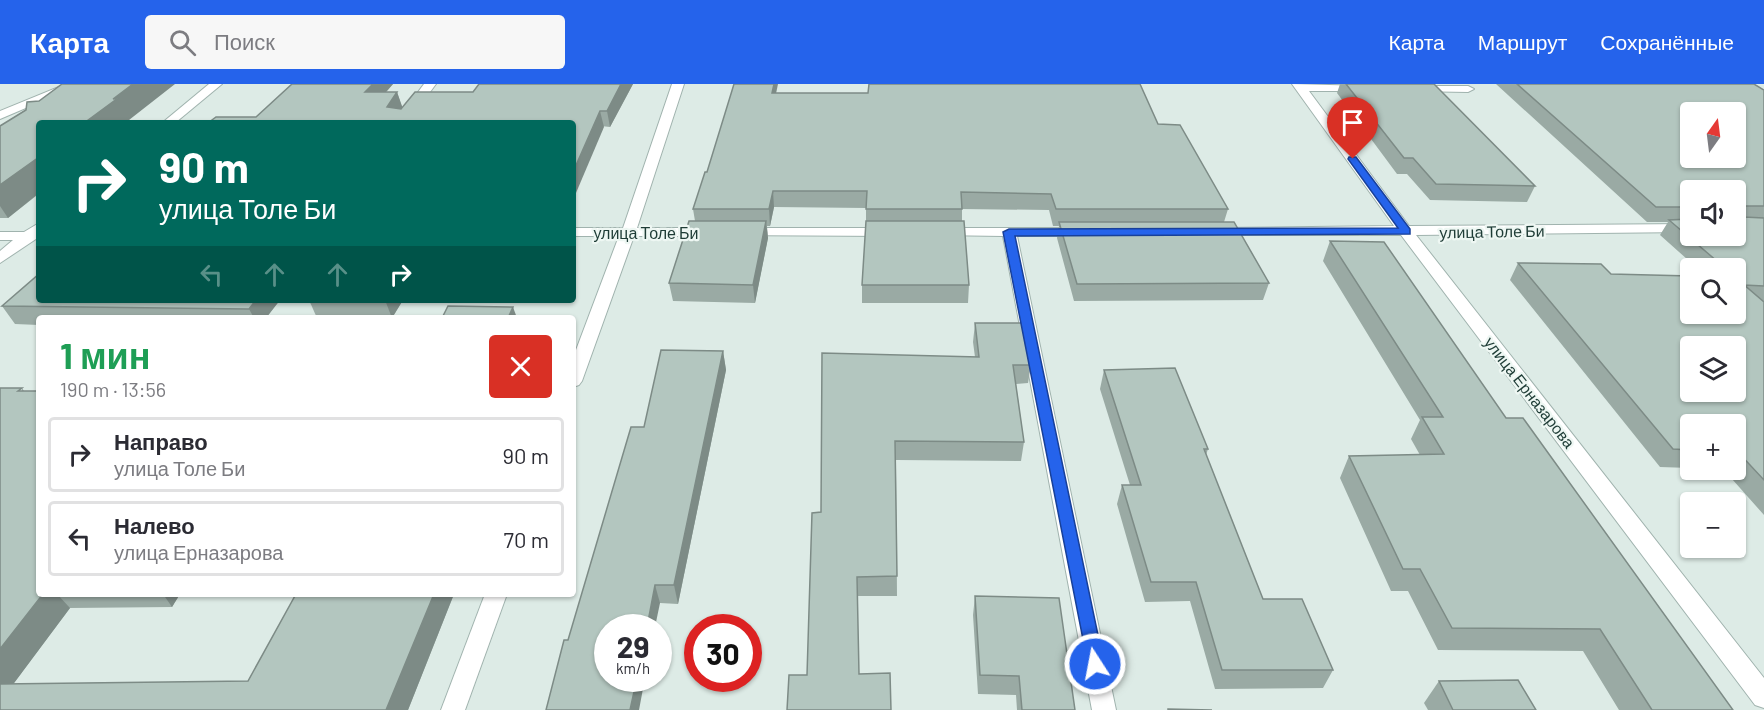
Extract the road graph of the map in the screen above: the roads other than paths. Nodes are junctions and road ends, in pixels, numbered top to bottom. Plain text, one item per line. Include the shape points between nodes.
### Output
1 (216, 84) edge
2 (430, 84) edge
3 (678, 84) edge
4 (1300, 86) edge
5 (1373, 88) edge
6 (1397, 89) edge
7 (1468, 89) dead end
8 (80, 90) edge
9 (0, 115) edge
10 (172, 120) edge
11 (403, 120) edge
12 (1680, 228) edge
13 (1406, 231) junction
14 (576, 232) edge
15 (627, 232) junction
16 (902, 232) edge
17 (925, 232) edge
18 (1009, 232) junction
19 (1091, 232) edge
20 (1208, 232) edge
21 (35, 233) edge
22 (0, 236) edge
23 (0, 258) edge
24 (576, 373) edge
25 (494, 597) edge
26 (1764, 697) edge
27 (453, 710) edge
28 (1104, 710) edge

1 - 10 street
2 - 11 street
3 - 15 street
4 - 5 street
4 - 13 street, улица Ерназарова
6 - 7 street
8 - 9 street
12 - 13 street, улица Толе Би
13 - 20 street, улица Толе Би
13 - 26 street, улица Ерназарова
14 - 15 street, улица Толе Би
15 - 16 street, улица Толе Би
15 - 24 street
17 - 18 street
18 - 19 street
18 - 28 street
21 - 22 street
21 - 23 street
25 - 27 street

